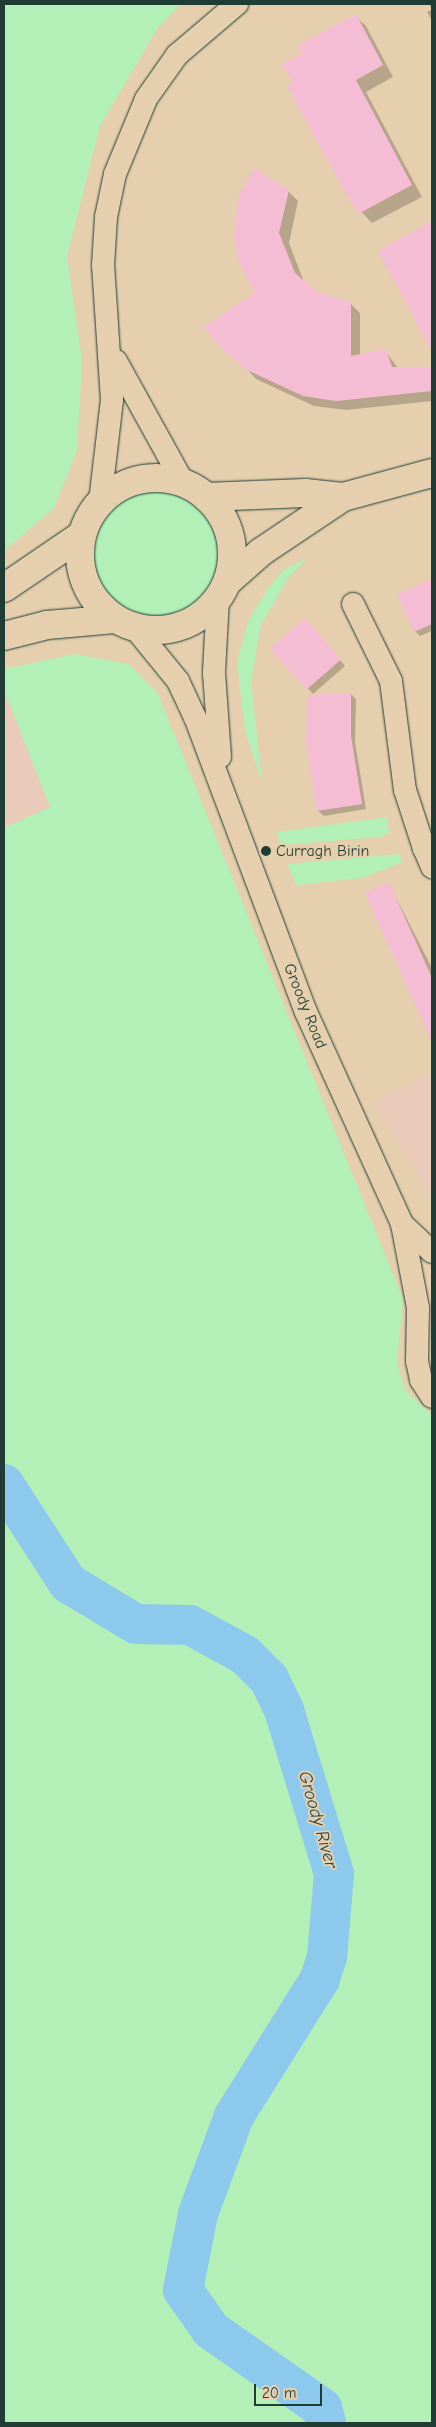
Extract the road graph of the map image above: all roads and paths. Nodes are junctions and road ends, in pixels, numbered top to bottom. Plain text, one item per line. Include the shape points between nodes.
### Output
1 (237, 4) edge
2 (112, 354) junction
3 (432, 473) edge
4 (195, 490) junction
5 (344, 498) junction
6 (100, 502) junction
7 (82, 536) junction
8 (4, 588) edge
9 (222, 590) junction
10 (353, 604) dead end
11 (124, 623) junction
12 (4, 636) edge
13 (223, 783) junction
14 (429, 853) edge
15 (402, 1224) junction
16 (432, 1252) edge
17 (432, 1317) edge
18 (419, 1341) junction
19 (432, 1397) edge

1 - 2 street via 177,55 146,99 126,142 106,217 103,265
2 - 4 street
2 - 6 street via 110,433
3 - 5 main road
4 - 5 main road via 305,493
4 - 6 main road via 139,480
4 - 9 main road via 221,515 230,536
5 - 9 main road via 261,552
6 - 7 main road
7 - 8 main road
7 - 11 main road via 79,559 85,582 97,603
9 - 11 main road via 202,615 181,626 158,630
9 - 13 street via 214,673
10 - 14 street via 391,681 405,790
11 - 12 main road via 47,625
11 - 13 street via 178,681
13 - 15 street, Groody Road via 306,1012
15 - 16 street
15 - 18 street via 418,1308
17 - 18 street
18 - 19 street via 421,1380

